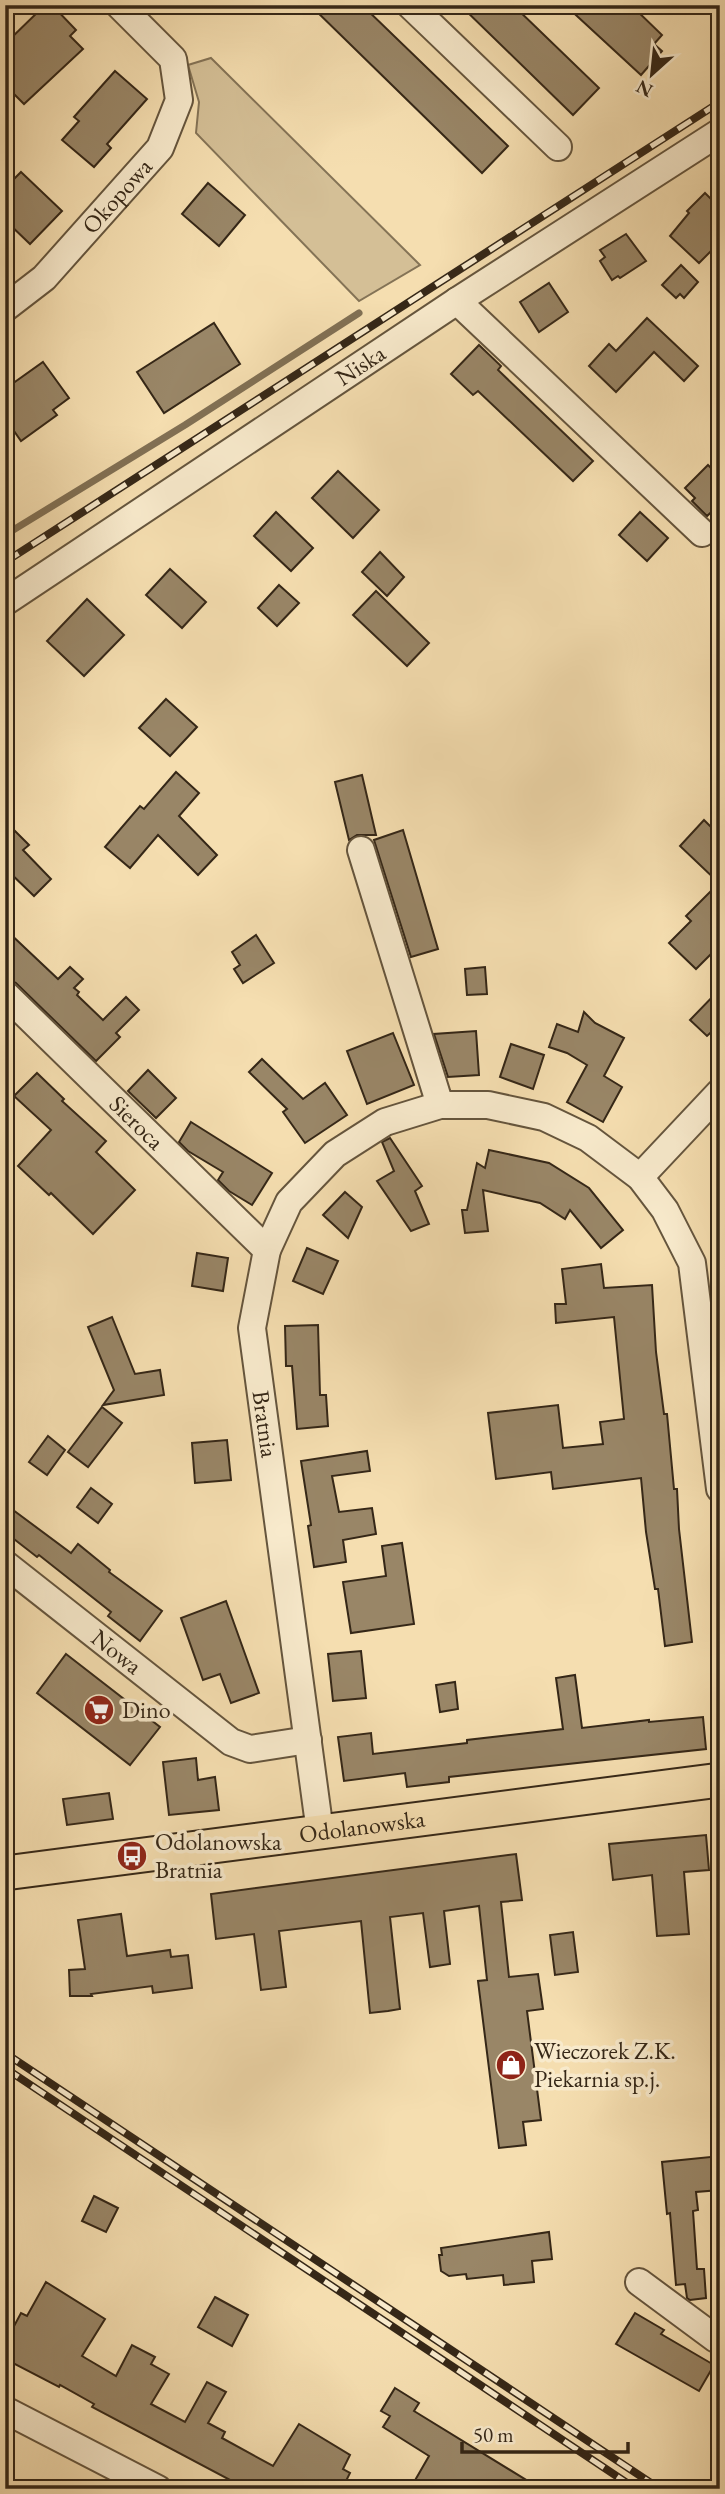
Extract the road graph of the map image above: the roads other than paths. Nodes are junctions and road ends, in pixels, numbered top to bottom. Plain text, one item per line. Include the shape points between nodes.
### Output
1 (119, 5) edge
2 (410, 5) edge
3 (720, 132) edge
4 (558, 147) dead end
5 (457, 301) junction
6 (5, 307) edge
7 (702, 533) dead end
8 (5, 602) edge
9 (361, 850) dead end
10 (5, 995) edge
11 (720, 1092) edge
12 (440, 1105) junction
13 (640, 1177) junction
14 (267, 1250) junction
15 (720, 1489) edge
16 (5, 1564) edge
17 (308, 1740) junction
18 (720, 1780) edge
19 (320, 1832) junction
20 (5, 1873) edge
21 (639, 2281) dead end
22 (720, 2339) edge
23 (5, 2410) edge
24 (149, 2487) edge

1 - 6 street, Okopowa via 173,59 179,100 160,148 44,278
2 - 4 street
3 - 5 street, Niska
5 - 7 street
5 - 8 street, Niska
9 - 12 street
10 - 14 street, Sieroca
11 - 13 street
12 - 13 street, Bratnia via 488,1105 544,1117 588,1138
12 - 14 street, Bratnia via 385,1122 335,1154 289,1202
13 - 15 street, Bratnia via 665,1210 692,1263
14 - 17 street, Bratnia via 252,1328
16 - 17 street, Nowa via 231,1742 250,1749
17 - 19 street, Bratnia
18 - 19 main road, Odolanowska
19 - 20 main road, Odolanowska
21 - 22 street
23 - 24 street

